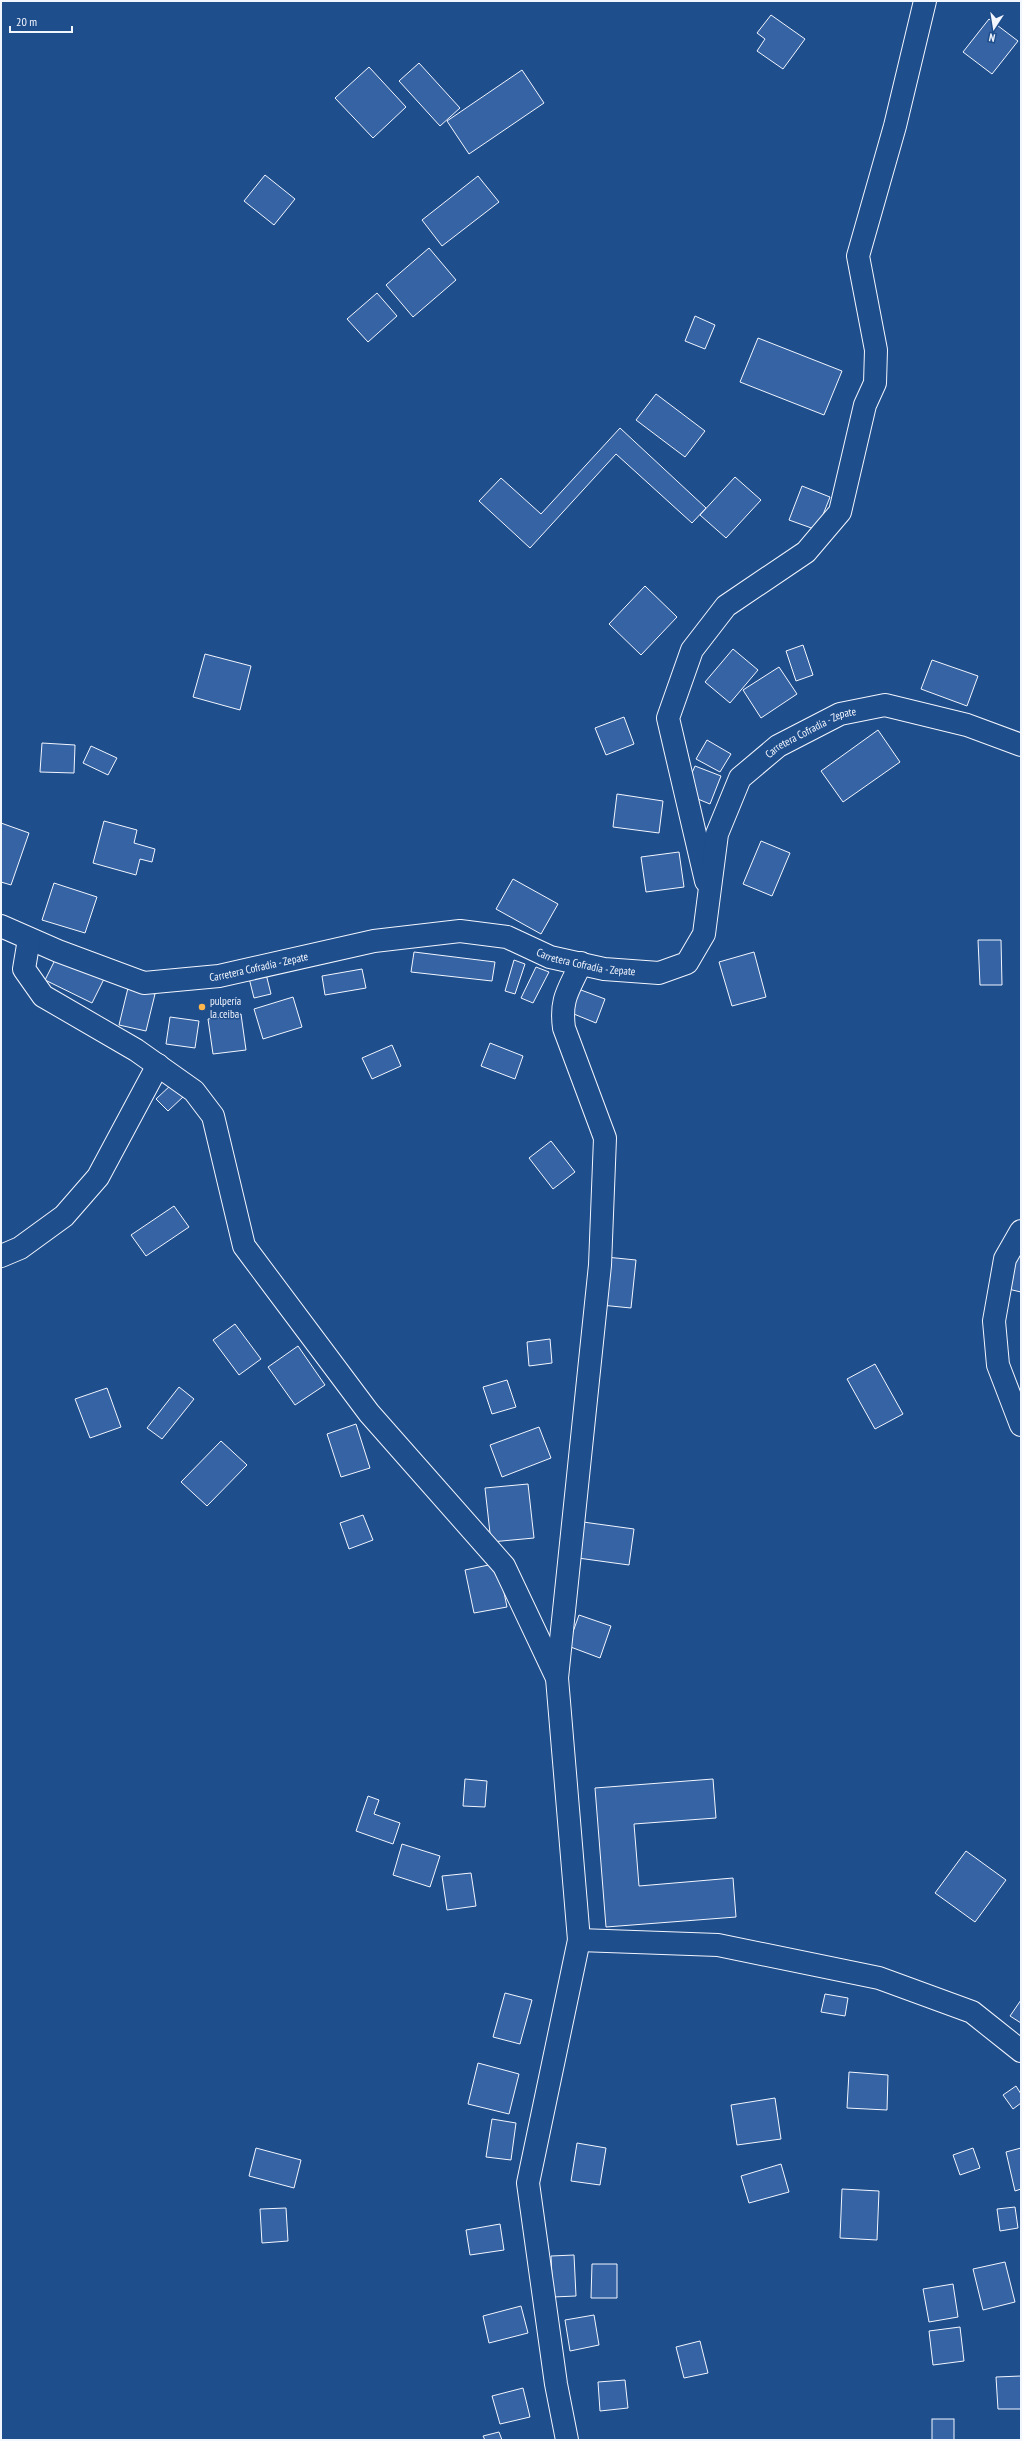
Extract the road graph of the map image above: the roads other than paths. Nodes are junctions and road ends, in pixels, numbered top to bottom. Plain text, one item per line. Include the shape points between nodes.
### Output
1 (925, 1) edge
2 (1021, 745) edge
3 (709, 893) junction
4 (1, 926) edge
5 (29, 939) junction
6 (581, 963) junction
7 (158, 1066) junction
8 (1021, 1231) edge
9 (1, 1256) edge
10 (1021, 1425) edge
11 (557, 1678) junction
12 (579, 1940) junction
13 (1021, 2051) edge
14 (567, 2440) edge

1 - 3 street via 858,256 876,350 875,383 865,405 840,512 806,552 726,606 692,650 668,718
2 - 3 street, Carretera Cofradía - Zepate via 967,725 885,705 840,714 778,746 740,778 717,834
3 - 6 street, Carretera Cofradía - Zepate via 704,934 687,963 659,973 604,969
4 - 5 street, Carretera Cofradía - Zepate
5 - 6 street, Carretera Cofradía - Zepate via 144,983 219,976 374,941 460,932 507,937 550,957
5 - 7 street via 24,969 43,996 136,1050
6 - 11 street via 565,995 562,1009 564,1028 604,1138 601,1249
7 - 9 street via 98,1177 64,1216 20,1248
7 - 11 street via 194,1091 213,1116 244,1246 369,1413 504,1566
8 - 10 street via 1005,1259 994,1321 998,1365
11 - 12 street
12 - 13 street via 718,1945 879,1978 972,2012
12 - 14 street via 528,2183 556,2384

